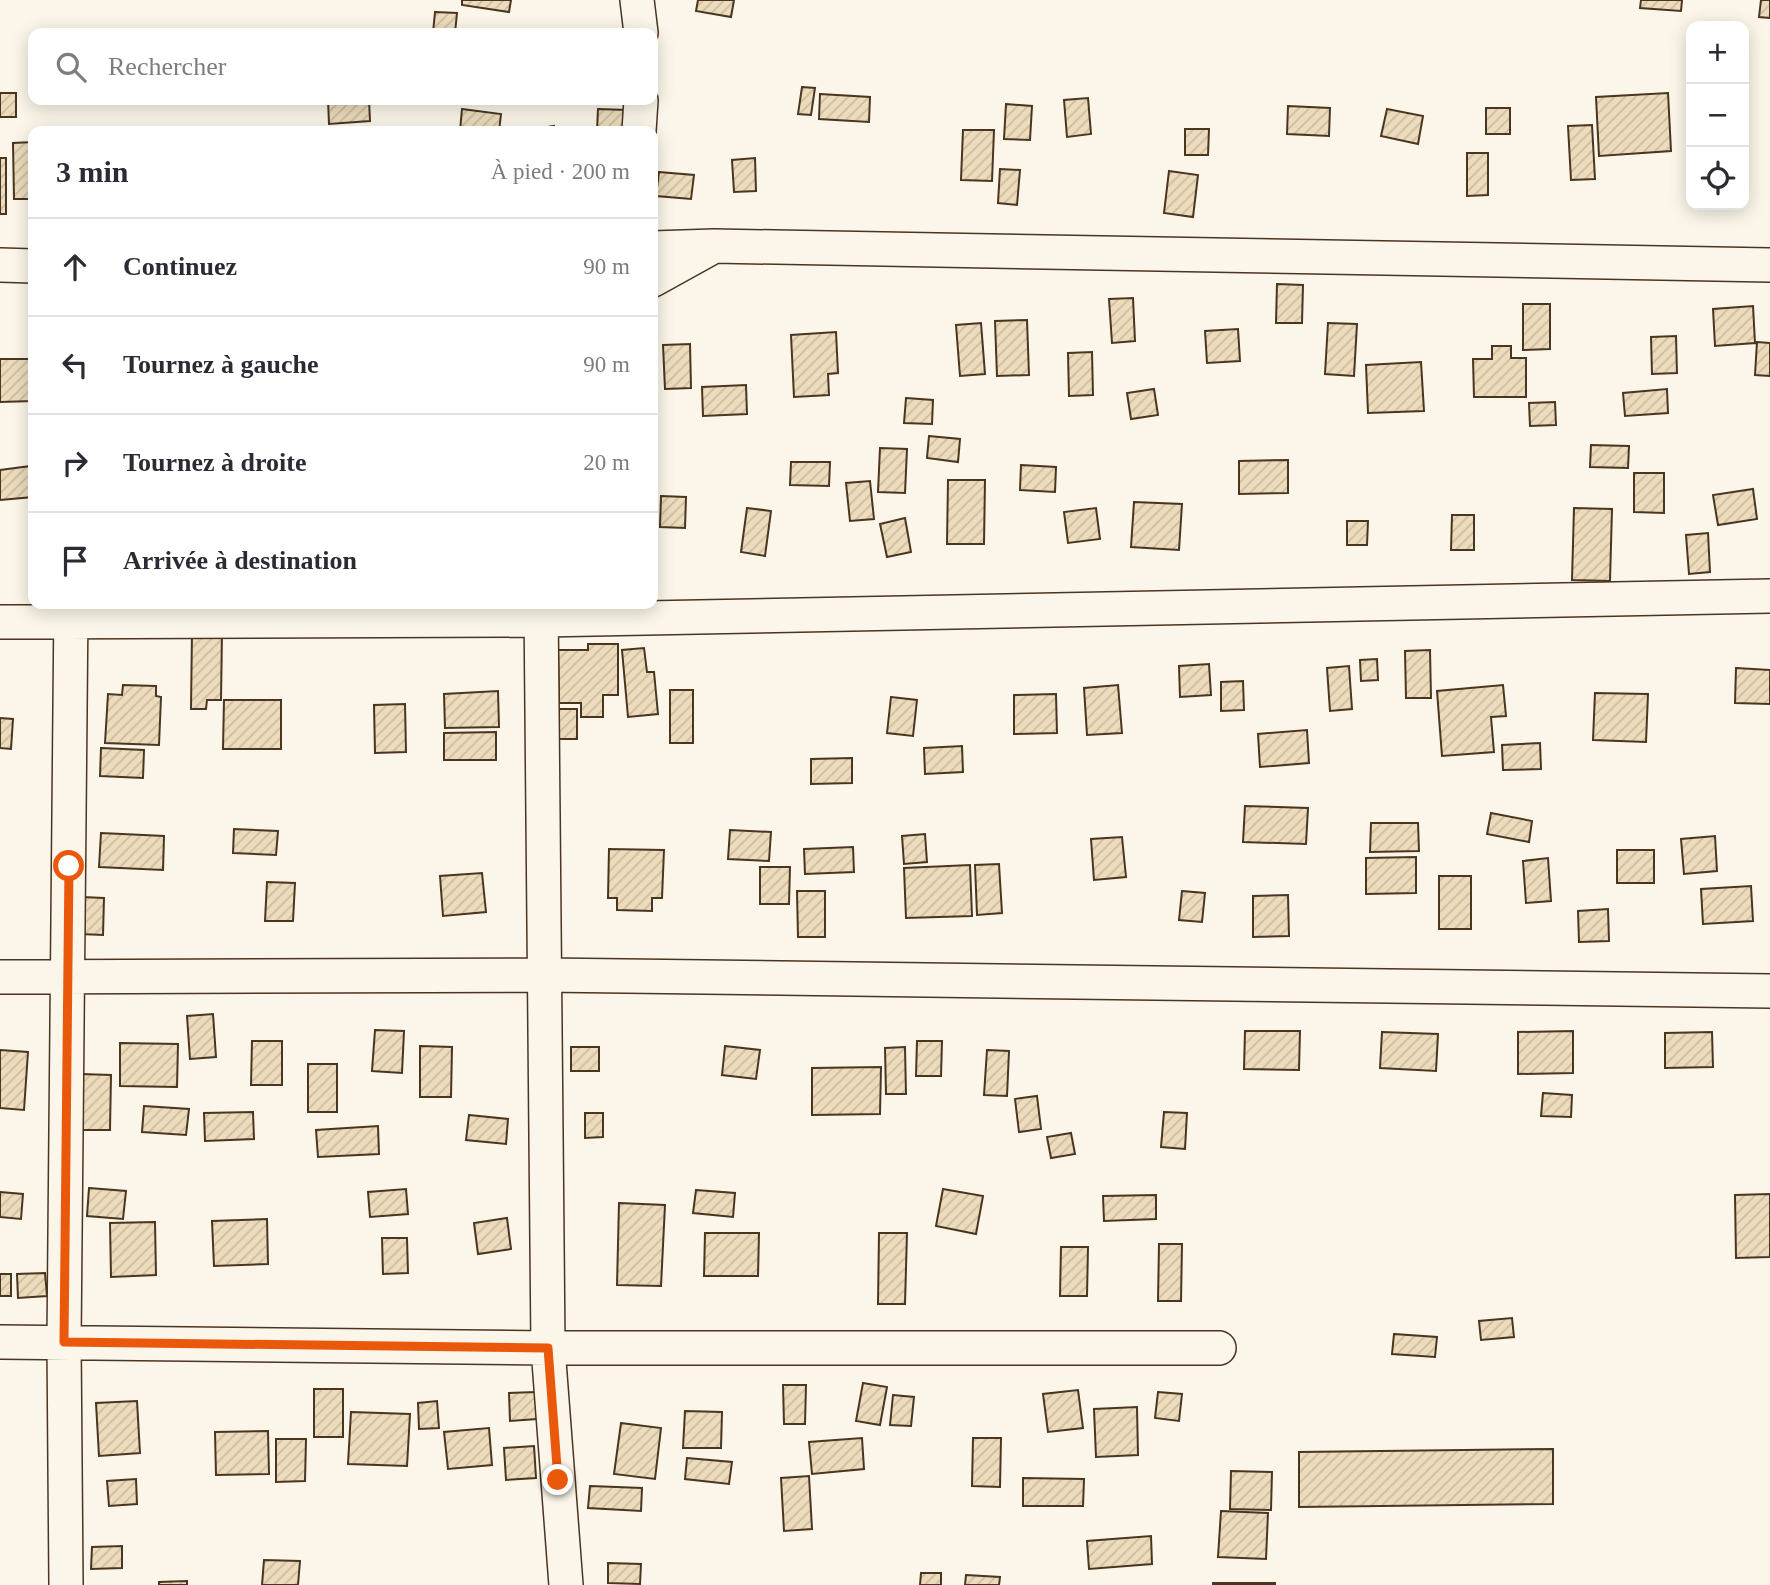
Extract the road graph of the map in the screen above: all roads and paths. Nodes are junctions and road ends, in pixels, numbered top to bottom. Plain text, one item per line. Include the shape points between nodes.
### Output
1 (637, 0) edge
2 (640, 28) edge
3 (641, 105) edge
4 (639, 126) edge
5 (714, 247) junction
6 (658, 248) edge
7 (0, 265) edge
8 (1770, 265) edge
9 (28, 266) edge
10 (658, 277) edge
11 (1770, 596) edge
12 (71, 612) edge
13 (541, 612) edge
14 (0, 622) edge
15 (545, 975) junction
16 (69, 976) junction
17 (0, 977) edge
18 (1770, 991) edge
19 (0, 1342) edge
20 (64, 1342) junction
21 (548, 1348) junction
22 (1219, 1348) dead end
23 (66, 1585) edge
24 (566, 1585) edge

1 - 2 street
3 - 4 street
5 - 6 street
5 - 8 street
5 - 10 street
7 - 9 street
11 - 13 street
12 - 13 street
12 - 14 street
12 - 16 street
13 - 15 street
15 - 16 street
15 - 18 street
15 - 21 street
16 - 17 street
16 - 20 street
19 - 20 street
20 - 21 street
20 - 23 street
21 - 22 street
21 - 24 street

